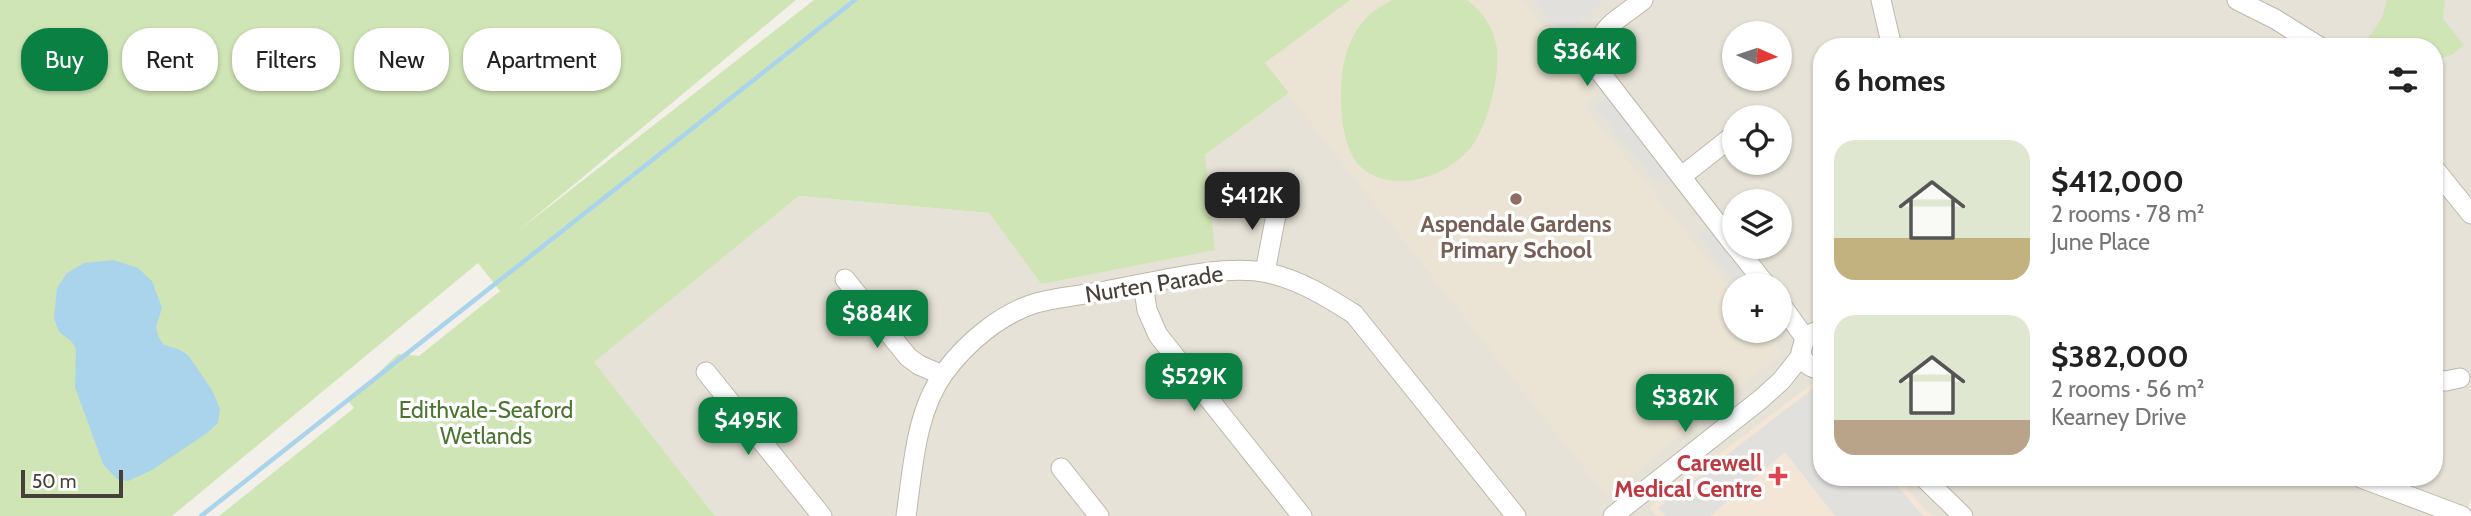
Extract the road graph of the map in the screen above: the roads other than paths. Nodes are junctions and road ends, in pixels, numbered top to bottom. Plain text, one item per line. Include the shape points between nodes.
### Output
1 (1643, 0) edge
2 (1881, 0) edge
3 (2237, 0) edge
4 (1890, 38) edge
5 (2306, 38) edge
6 (1722, 144) edge
7 (1682, 176) junction
8 (2443, 179) edge
9 (1279, 199) dead end
10 (2471, 214) edge
11 (1722, 229) edge
12 (1745, 259) edge
13 (1265, 272) junction
14 (1756, 273) edge
15 (845, 279) dead end
16 (1143, 284) junction
17 (1792, 320) edge
18 (1812, 349) edge
19 (706, 372) dead end
20 (943, 375) junction
21 (2460, 378) dead end
22 (2443, 383) edge
23 (1061, 468) dead end
24 (1932, 486) edge
25 (2404, 486) edge
26 (822, 516) edge
27 (906, 516) edge
28 (1099, 516) edge
29 (1302, 516) edge
30 (1516, 516) edge
31 (1614, 516) edge
32 (1963, 516) edge
33 (2462, 516) edge

1 - 7 street via 1603,31 1596,51 1600,72
2 - 4 street
3 - 5 street
6 - 7 street
7 - 11 street
8 - 10 street
9 - 13 street
12 - 14 street
13 - 16 street, Nurten Parade via 1222,271
13 - 30 street, Nurten Parade via 1322,293 1354,314
15 - 20 street via 908,357
16 - 20 street, Nurten Parade via 1035,303 988,328
16 - 29 street via 1157,335
17 - 18 street
18 - 31 street via 1782,382
19 - 26 street
20 - 27 street, Nurten Parade via 920,427
21 - 22 street
23 - 28 street
24 - 32 street
25 - 33 street

